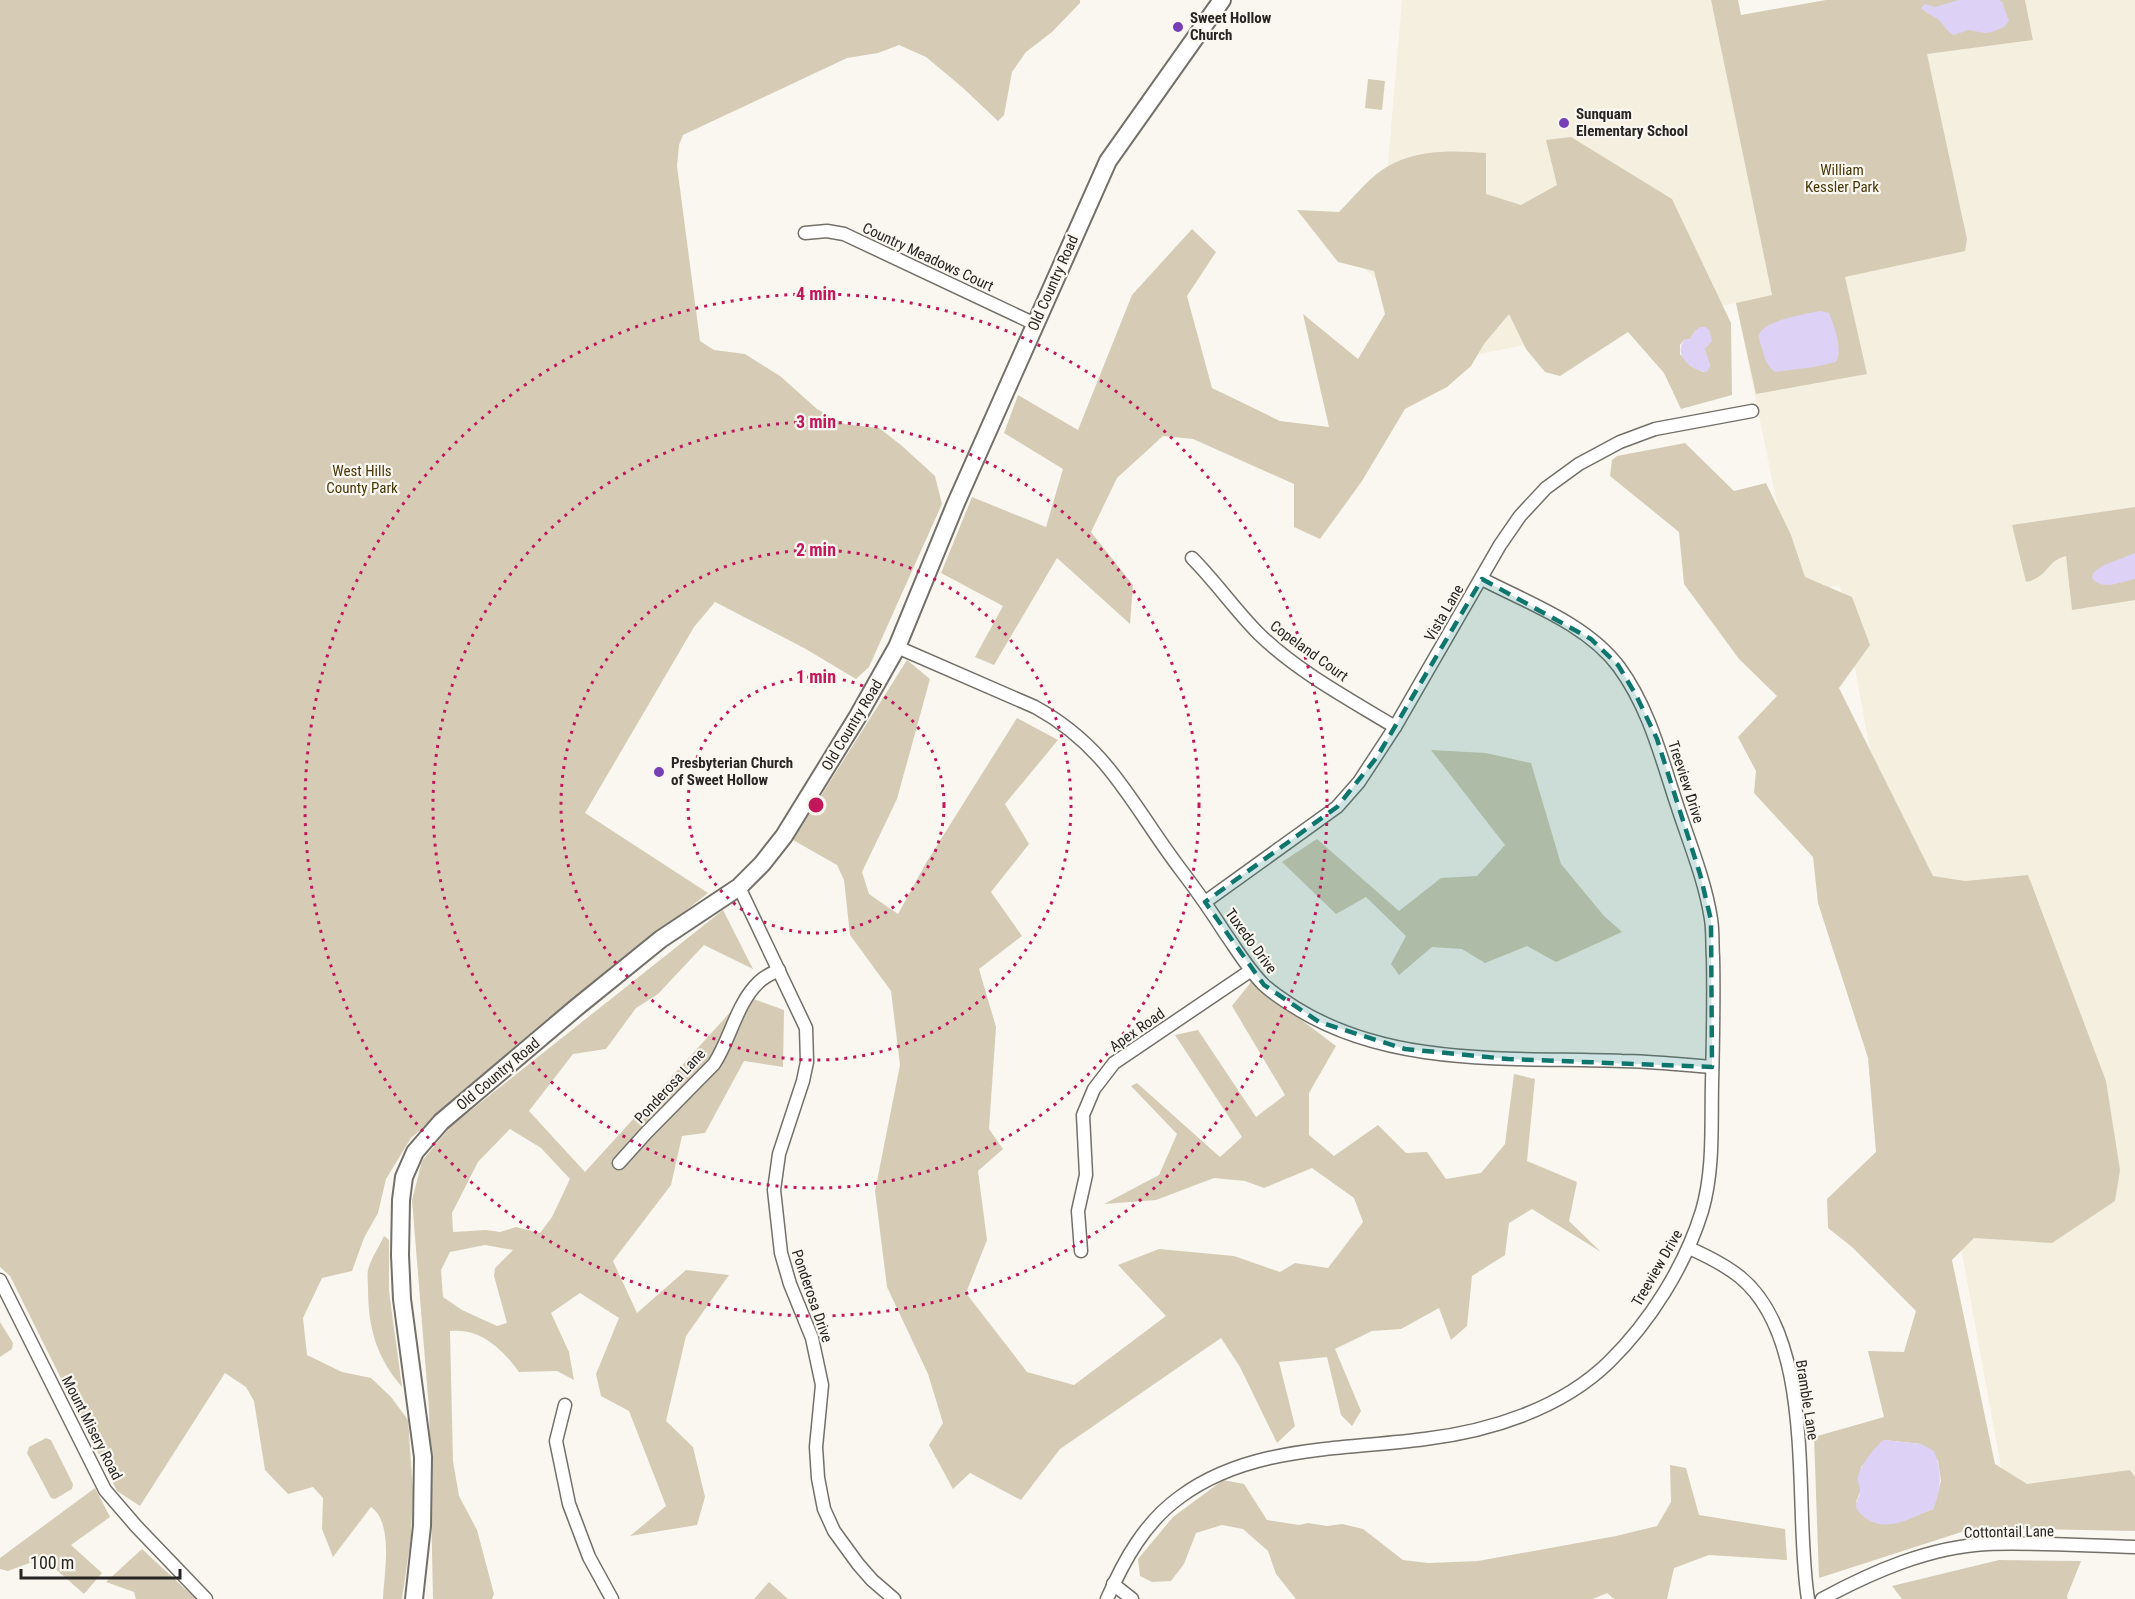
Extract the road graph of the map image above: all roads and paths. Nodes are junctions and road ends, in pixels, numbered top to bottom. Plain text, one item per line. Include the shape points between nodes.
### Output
1 (1222, 0) edge
2 (805, 233) dead end
3 (1035, 324) junction
4 (1752, 411) dead end
5 (1192, 558) dead end
6 (1482, 579) junction
7 (897, 647) junction
8 (1395, 727) junction
9 (739, 888) junction
10 (1205, 902) junction
11 (779, 970) junction
12 (1251, 971) junction
13 (1712, 1067) junction
14 (619, 1163) dead end
15 (1689, 1248) junction
16 (1081, 1251) dead end
17 (0, 1280) edge
18 (565, 1405) dead end
19 (2135, 1547) edge
20 (1113, 1584) junction
21 (206, 1599) edge
22 (414, 1599) edge
23 (612, 1599) edge
24 (894, 1599) edge
25 (1107, 1599) edge
26 (1132, 1599) edge
27 (1808, 1599) edge
28 (1822, 1599) edge

1 - 3 main road, Old Country Road via 1108,161
2 - 3 street, Country Meadows Court via 844,234
3 - 7 main road, Old Country Road
4 - 6 street, Vista Lane via 1655,429 1579,464 1546,488 1520,516
5 - 8 street, Copeland Court via 1260,634 1290,659
6 - 8 street, Vista Lane
6 - 13 street, Treeview Drive via 1591,639 1618,665 1657,739 1711,920
7 - 9 main road, Old Country Road via 795,819
7 - 10 street, Tuxedo Drive via 1035,707 1089,744 1110,767
8 - 10 street, Vista Lane via 1359,782 1337,807
9 - 11 street, Ponderosa Drive
9 - 22 main road, Old Country Road via 661,939 577,1007 441,1122 415,1152 404,1177 400,1200 402,1299 423,1457 422,1526
10 - 12 street, Tuxedo Drive
11 - 14 street, Ponderosa Lane via 760,980 743,1001 714,1064
11 - 24 street, Ponderosa Drive via 806,1028 807,1062 779,1154 774,1190 781,1252 812,1338 822,1385 816,1447 818,1478 824,1509 834,1531 872,1580
12 - 13 street, Tuxedo Drive via 1264,986 1319,1022 1405,1049 1508,1059
12 - 16 street, Apex Road via 1114,1064 1094,1089 1083,1115 1086,1175 1078,1211
13 - 15 street, Treeview Drive via 1710,1171
15 - 20 street, Treeview Drive via 1636,1331 1608,1363 1575,1388 1535,1409 1472,1431 1311,1450 1240,1466 1180,1497 1163,1512 1132,1547
15 - 27 street, Bramble Lane via 1715,1259 1742,1278 1777,1331 1788,1364 1799,1440
17 - 21 street, Mount Misery Road via 105,1490
18 - 23 street via 556,1441 569,1504
19 - 28 street, Cottontail Lane via 1987,1544 1949,1549 1906,1561
20 - 25 street, Treeview Drive
20 - 26 street

